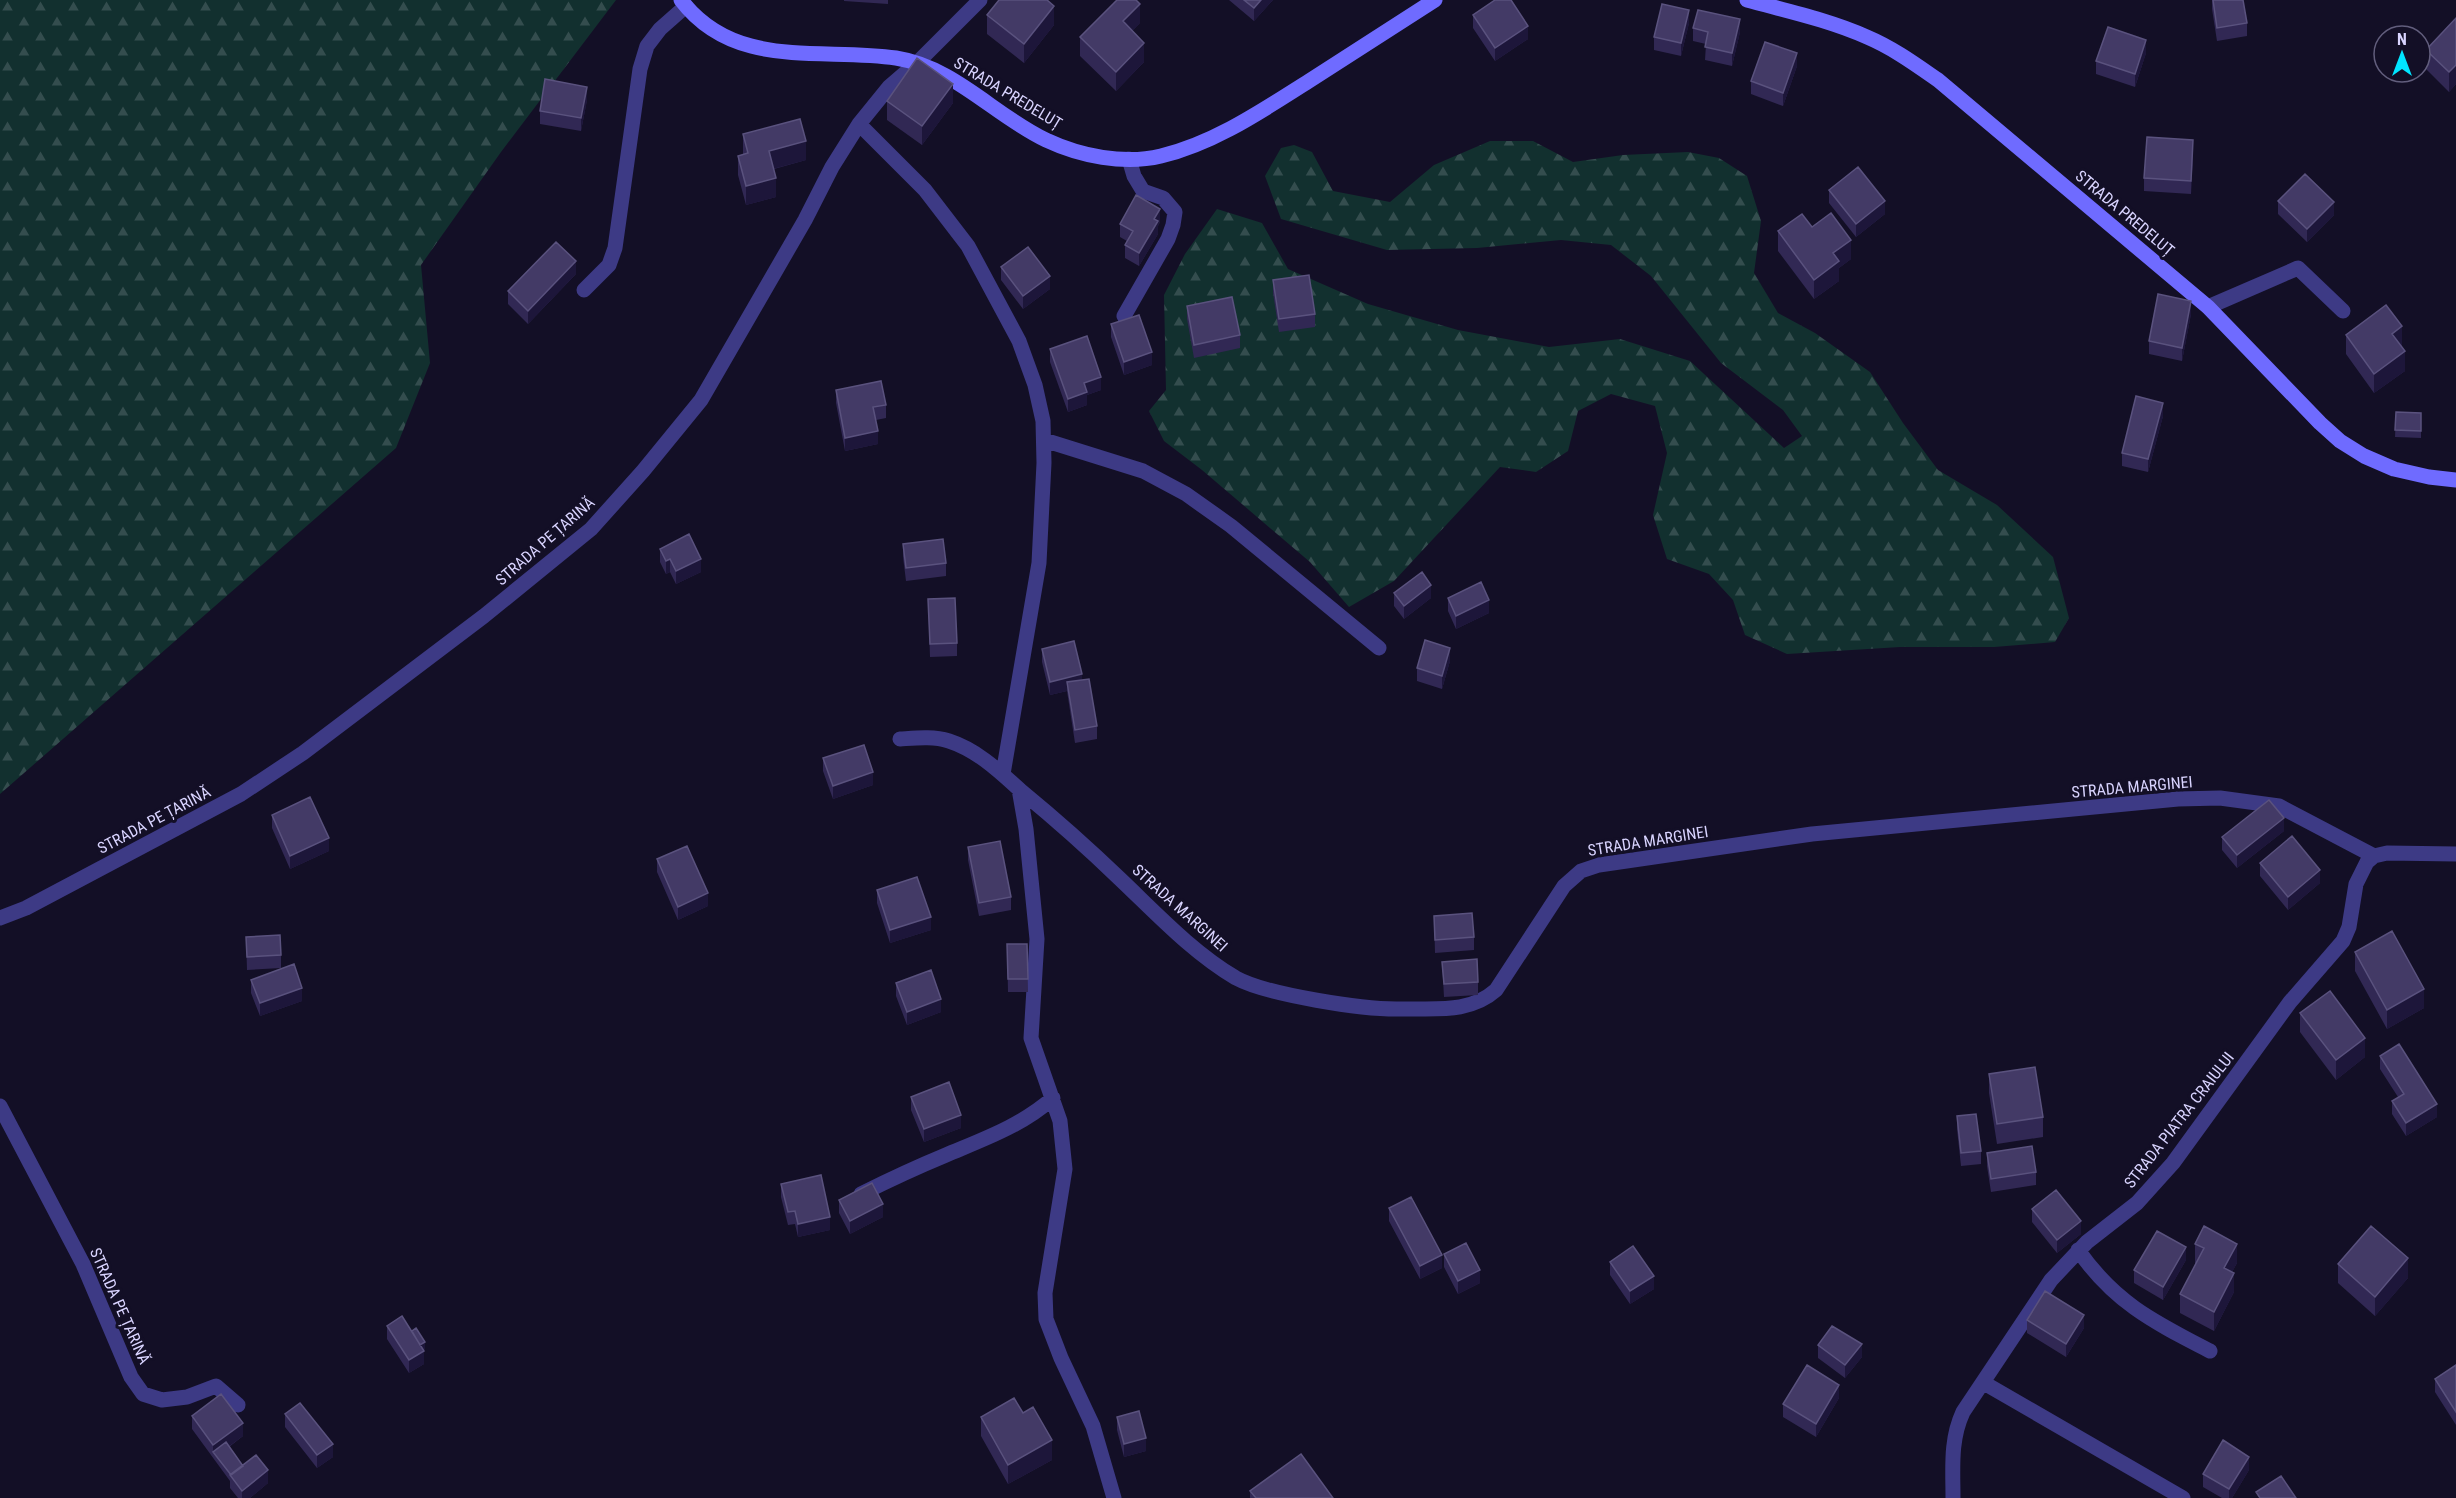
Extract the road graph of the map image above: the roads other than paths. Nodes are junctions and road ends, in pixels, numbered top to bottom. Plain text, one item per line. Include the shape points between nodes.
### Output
1 (980, 0) edge
2 (1435, 0) edge
3 (1747, 0) edge
4 (684, 3) edge
5 (918, 62) junction
6 (859, 124) junction
7 (1129, 159) junction
8 (584, 290) dead end
9 (2208, 307) junction
10 (2343, 311) dead end
11 (1124, 316) dead end
12 (1044, 440) junction
13 (2456, 480) edge
14 (1378, 648) dead end
15 (900, 739) dead end
16 (1003, 774) junction
17 (1019, 789) junction
18 (2456, 854) edge
19 (2374, 856) junction
20 (0, 918) edge
21 (1053, 1098) junction
22 (0, 1106) edge
23 (861, 1194) edge
24 (2078, 1250) junction
25 (2211, 1351) dead end
26 (1984, 1383) junction
27 (238, 1405) dead end
28 (1114, 1498) edge
29 (1953, 1498) edge
30 (2182, 1498) edge

1 - 5 street, STRADA PE ȚARINĂ
2 - 7 main road, STRADA PREDELUȚ via 1227,130 1187,148
3 - 9 main road, STRADA PREDELUȚ via 1834,24 1911,60
4 - 5 main road, STRADA PREDELUȚ via 717,31 759,49
4 - 8 street via 647,46 633,112 615,248 609,265
5 - 6 street, STRADA PE ȚARINĂ via 889,87
5 - 7 main road, STRADA PREDELUȚ via 1046,140 1097,156
6 - 12 street via 925,190 968,246 1019,341 1035,385
6 - 20 street, STRADA PE ȚARINĂ via 701,400 591,529 374,702 270,775 26,908
7 - 11 street via 1143,191 1162,198 1175,212 1168,239
9 - 10 street via 2298,268
9 - 13 main road, STRADA PREDELUȚ via 2340,441 2394,469
12 - 14 street via 1143,471 1186,494 1231,526
12 - 16 street via 1039,562
15 - 16 street, STRADA MARGINEI via 929,737 951,742 978,755
16 - 17 street, STRADA MARGINEI
17 - 19 street, STRADA MARGINEI via 1068,829 1203,956 1239,979 1277,992 1382,1009 1446,1010 1487,999 1564,886 1581,871 1621,861 1812,834 2220,798 2279,806
17 - 21 street via 1037,939 1031,1038
18 - 19 street via 2394,852
19 - 24 street, STRADA PIATRA CRAIULUI via 2356,884 2343,941 2290,1002 2173,1162 2137,1203
21 - 23 street via 1015,1126
21 - 28 street via 1060,1121 1065,1169 1045,1293 1046,1319 1093,1426
22 - 27 street, STRADA PE ȚARINĂ via 83,1264 131,1377 143,1394 162,1400 187,1397 216,1386
24 - 25 street via 2106,1286 2122,1299 2151,1320
24 - 26 street, STRADA PIATRA CRAIULUI via 2051,1280
26 - 29 street, STRADA PIATRA CRAIULUI via 1963,1412 1953,1441
26 - 30 street

